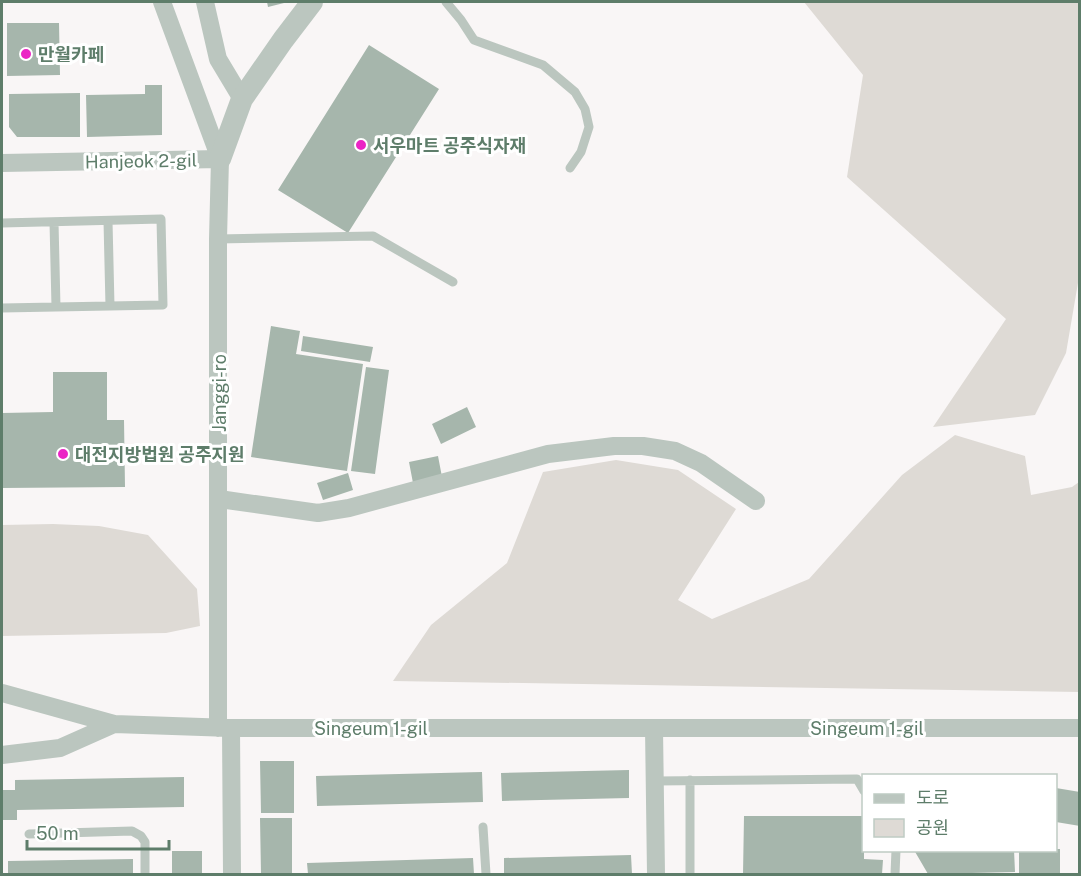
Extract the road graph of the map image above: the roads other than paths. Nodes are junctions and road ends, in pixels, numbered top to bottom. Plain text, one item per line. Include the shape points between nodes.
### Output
1 (162, 2) edge
2 (205, 2) edge
3 (312, 2) edge
4 (446, 2) edge
5 (242, 99) junction
6 (220, 159) junction
7 (2, 163) edge
8 (570, 168) dead end
9 (108, 221) junction
10 (54, 222) junction
11 (2, 223) edge
12 (218, 238) junction
13 (453, 282) dead end
14 (110, 306) junction
15 (56, 307) junction
16 (2, 308) edge
17 (219, 499) junction
18 (756, 501) dead end
19 (2, 693) edge
20 (114, 724) junction
21 (225, 728) junction
22 (654, 728) junction
23 (1080, 728) edge
24 (2, 754) edge
25 (690, 780) junction
26 (655, 781) junction
27 (862, 788) edge
28 (483, 827) dead end
29 (29, 834) dead end
30 (896, 852) edge
31 (145, 874) edge
32 (232, 874) edge
33 (486, 874) edge
34 (656, 874) edge
35 (690, 874) edge
36 (895, 874) edge

1 - 6 street, Hanjeok 2-gil
2 - 5 street via 218,59
3 - 5 street, Janggi-ro
4 - 8 lane via 474,40 543,65 575,92 589,127 581,152
5 - 6 street, Janggi-ro
6 - 7 street, Hanjeok 2-gil
6 - 12 street, Janggi-ro
9 - 10 lane
9 - 14 lane
9 - 14 lane via 161,219 163,305
10 - 11 lane
10 - 15 lane
12 - 13 lane via 373,236
12 - 17 street, Janggi-ro
14 - 15 lane
15 - 16 lane
17 - 18 street via 318,513 548,454 644,446 675,451 701,463
17 - 21 street, Janggi-ro
19 - 20 street
20 - 21 street, Singeum 1-gil
20 - 24 street, Singeum 1-gil via 60,748
21 - 22 street, Singeum 1-gil
21 - 32 street
22 - 23 street, Singeum 1-gil
22 - 26 street
25 - 26 lane
25 - 27 lane via 857,779
25 - 35 lane
26 - 34 street
28 - 33 lane
29 - 31 lane via 132,831 145,842
30 - 36 lane

